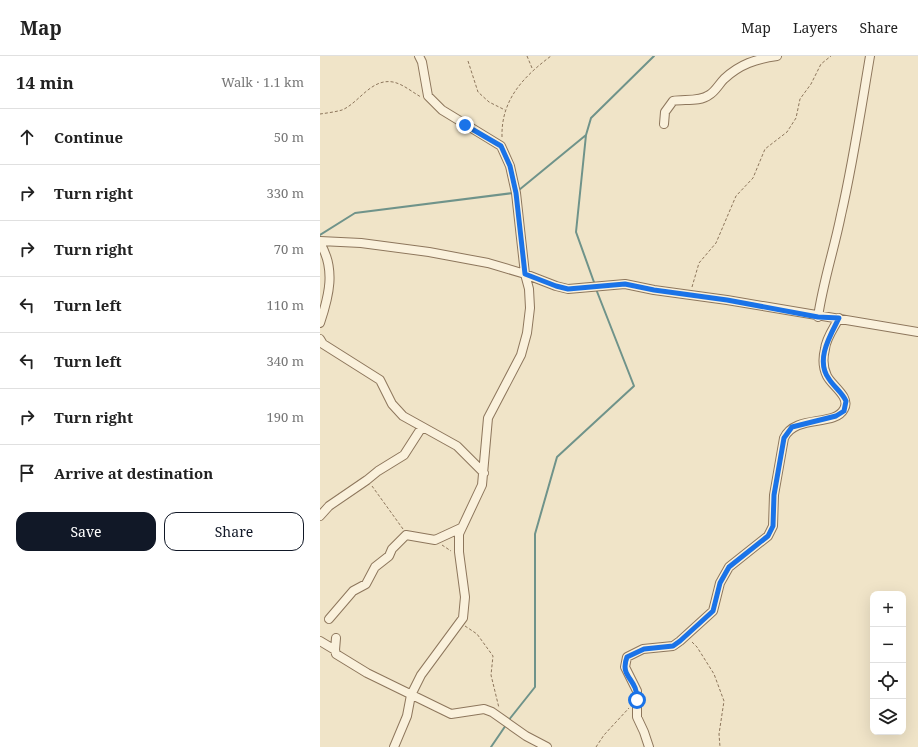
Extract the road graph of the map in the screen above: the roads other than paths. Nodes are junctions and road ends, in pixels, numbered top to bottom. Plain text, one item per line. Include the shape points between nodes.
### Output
1 (419, 56) edge
2 (777, 56) edge
3 (870, 56) edge
4 (664, 124) dead end
5 (320, 242) edge
6 (525, 274) junction
7 (818, 317) junction
8 (839, 318) junction
9 (320, 323) edge
10 (918, 332) edge
11 (320, 339) edge
12 (422, 427) junction
13 (484, 473) junction
14 (320, 516) edge
15 (461, 528) junction
16 (329, 619) dead end
17 (336, 638) dead end
18 (320, 641) edge
19 (335, 650) junction
20 (411, 695) junction
21 (394, 747) edge
22 (547, 747) edge
23 (648, 747) edge

1 - 6 street via 428,96 442,110 501,146 510,166 516,193
2 - 4 street via 743,64 704,98 673,101 665,112
3 - 7 street via 841,217 822,287
5 - 6 street via 361,243 429,252 488,263
5 - 9 street via 329,263 330,281
6 - 7 street via 568,289 625,284
6 - 13 street via 530,308 527,333 516,366 488,418
7 - 8 street
8 - 10 street
8 - 23 street via 827,342 824,364 826,374 846,401 844,411 836,416 792,427 787,431 774,495 774,517 770,531 762,542 729,567 720,583 713,611 684,637 673,646 644,649 627,657 624,667 635,684 637,716
11 - 12 street via 323,344 380,380 403,416
12 - 13 street via 456,446
12 - 14 street via 404,455 329,506
13 - 15 street via 480,492
15 - 16 street via 435,540 412,534 406,535 392,549 389,556 375,567 366,584 353,591
15 - 20 street via 458,542 465,609 460,622 428,665
17 - 19 street
18 - 19 street
19 - 20 street via 344,660
20 - 21 street via 407,716
20 - 22 street via 451,714 484,709

